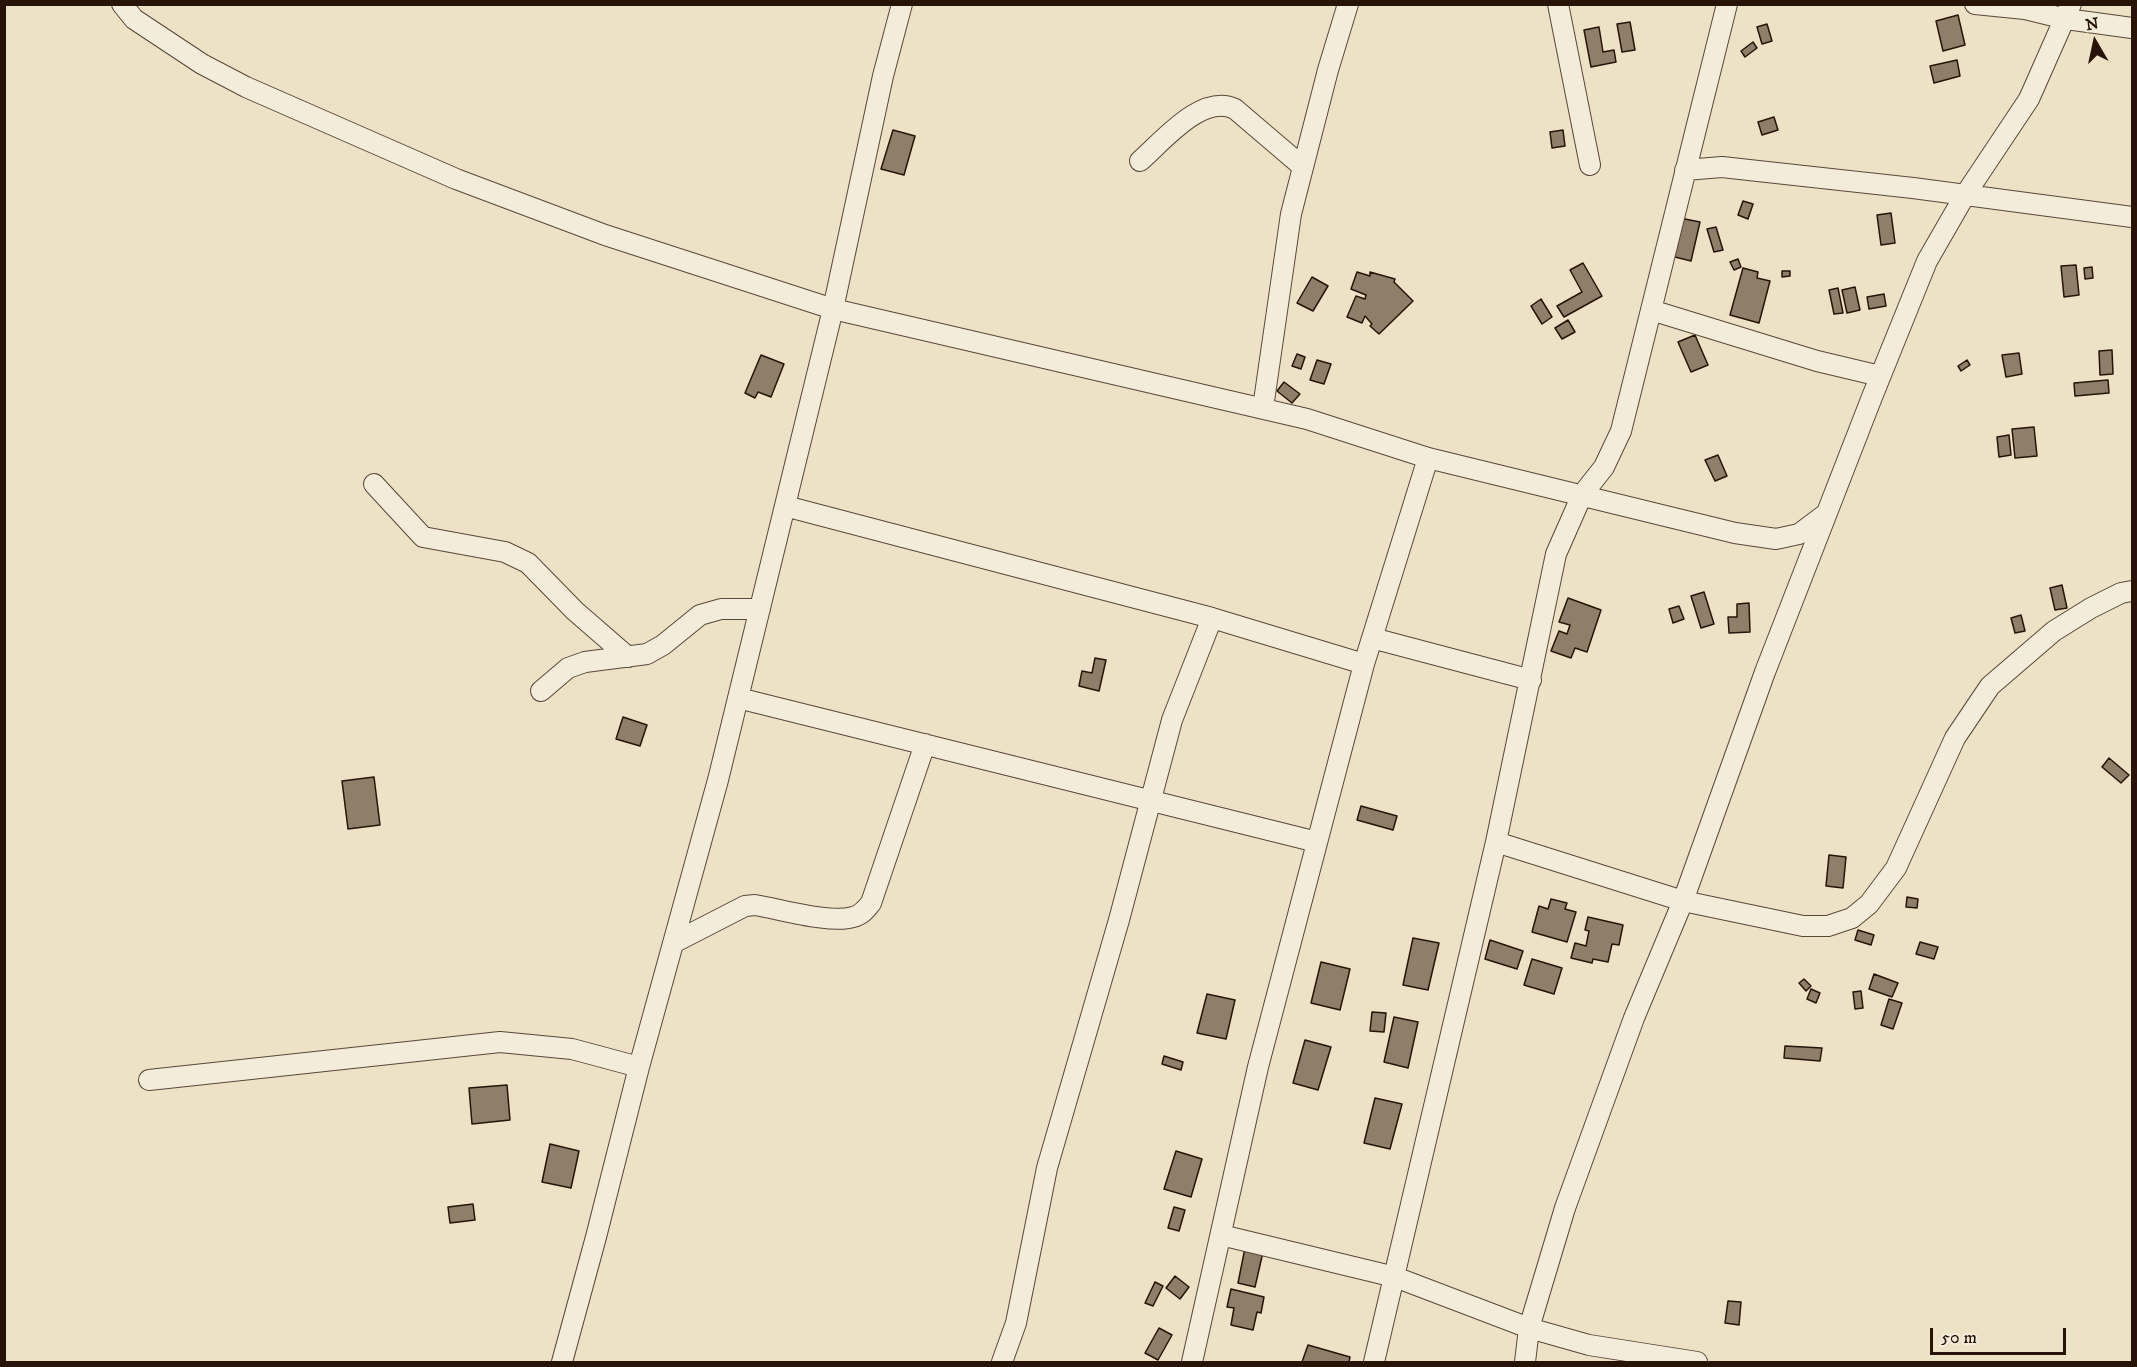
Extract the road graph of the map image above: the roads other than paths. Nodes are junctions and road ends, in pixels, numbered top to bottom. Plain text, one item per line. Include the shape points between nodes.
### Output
1 (122, 4) edge
2 (902, 4) edge
3 (1348, 4) edge
4 (1558, 4) edge
5 (1727, 4) edge
6 (1975, 4) edge
7 (2068, 12) edge
8 (2133, 28) edge
9 (1140, 161) dead end
10 (1590, 165) dead end
11 (1303, 167) junction
12 (1685, 170) junction
13 (1965, 195) junction
14 (2133, 217) edge
15 (833, 309) junction
16 (1651, 310) junction
17 (1880, 376) junction
18 (1263, 408) junction
19 (1428, 458) junction
20 (374, 484) dead end
21 (1582, 495) junction
22 (785, 506) junction
23 (1827, 513) junction
24 (2133, 591) edge
25 (760, 609) junction
26 (1212, 618) junction
27 (1372, 638) junction
28 (628, 657) junction
29 (1364, 664) junction
30 (1531, 680) junction
31 (541, 691) dead end
32 (738, 698) junction
33 (925, 744) junction
34 (1151, 801) junction
35 (1317, 842) junction
36 (1496, 842) junction
37 (1683, 901) junction
38 (673, 943) junction
39 (639, 1067) junction
40 (149, 1080) dead end
41 (1221, 1234) junction
42 (1395, 1277) junction
43 (1529, 1328) junction
44 (562, 1362) edge
45 (1002, 1362) edge
46 (1192, 1362) edge
47 (1374, 1362) edge
48 (1525, 1362) edge
49 (1697, 1362) edge

1 - 15 street via 134,18 202,64 456,179 605,235
2 - 15 street
3 - 11 street
4 - 10 street
5 - 12 street
6 - 7 street
7 - 8 street
7 - 13 street via 2029,99
9 - 11 street via 1187,119 1201,110 1225,104
11 - 18 street via 1291,214
12 - 13 street via 1722,167
12 - 16 street
13 - 14 street
13 - 17 street via 1927,261
15 - 18 street
15 - 22 street
16 - 17 street via 1817,361
16 - 21 street via 1621,431 1604,467
17 - 23 street
18 - 19 street
19 - 21 street
19 - 27 street
20 - 28 street via 423,537 505,552 528,563
21 - 23 street via 1735,533 1776,539 1799,534
21 - 30 street via 1556,554
22 - 25 street
22 - 26 street
23 - 37 street
24 - 37 street via 2091,608 2054,631 1990,686 1955,738 1896,868 1869,904 1852,918 1828,926 1803,926
25 - 28 street via 721,609 700,615 663,645 647,654
25 - 32 street
26 - 29 street
26 - 34 street via 1172,720
27 - 29 street
27 - 30 street
28 - 31 street via 568,668
29 - 35 street
30 - 36 street
32 - 33 street
32 - 38 street
33 - 34 street
33 - 38 street via 871,903 864,912 835,919 745,906
34 - 35 street
34 - 45 street via 1047,1168 1016,1323
35 - 41 street via 1258,1067
36 - 37 street
36 - 42 street
37 - 43 street via 1634,1018 1569,1197
38 - 39 street
39 - 40 street via 572,1049 500,1042
39 - 44 street
41 - 42 street
41 - 46 street
42 - 43 street
42 - 47 street
43 - 48 street
43 - 49 street via 1589,1346

